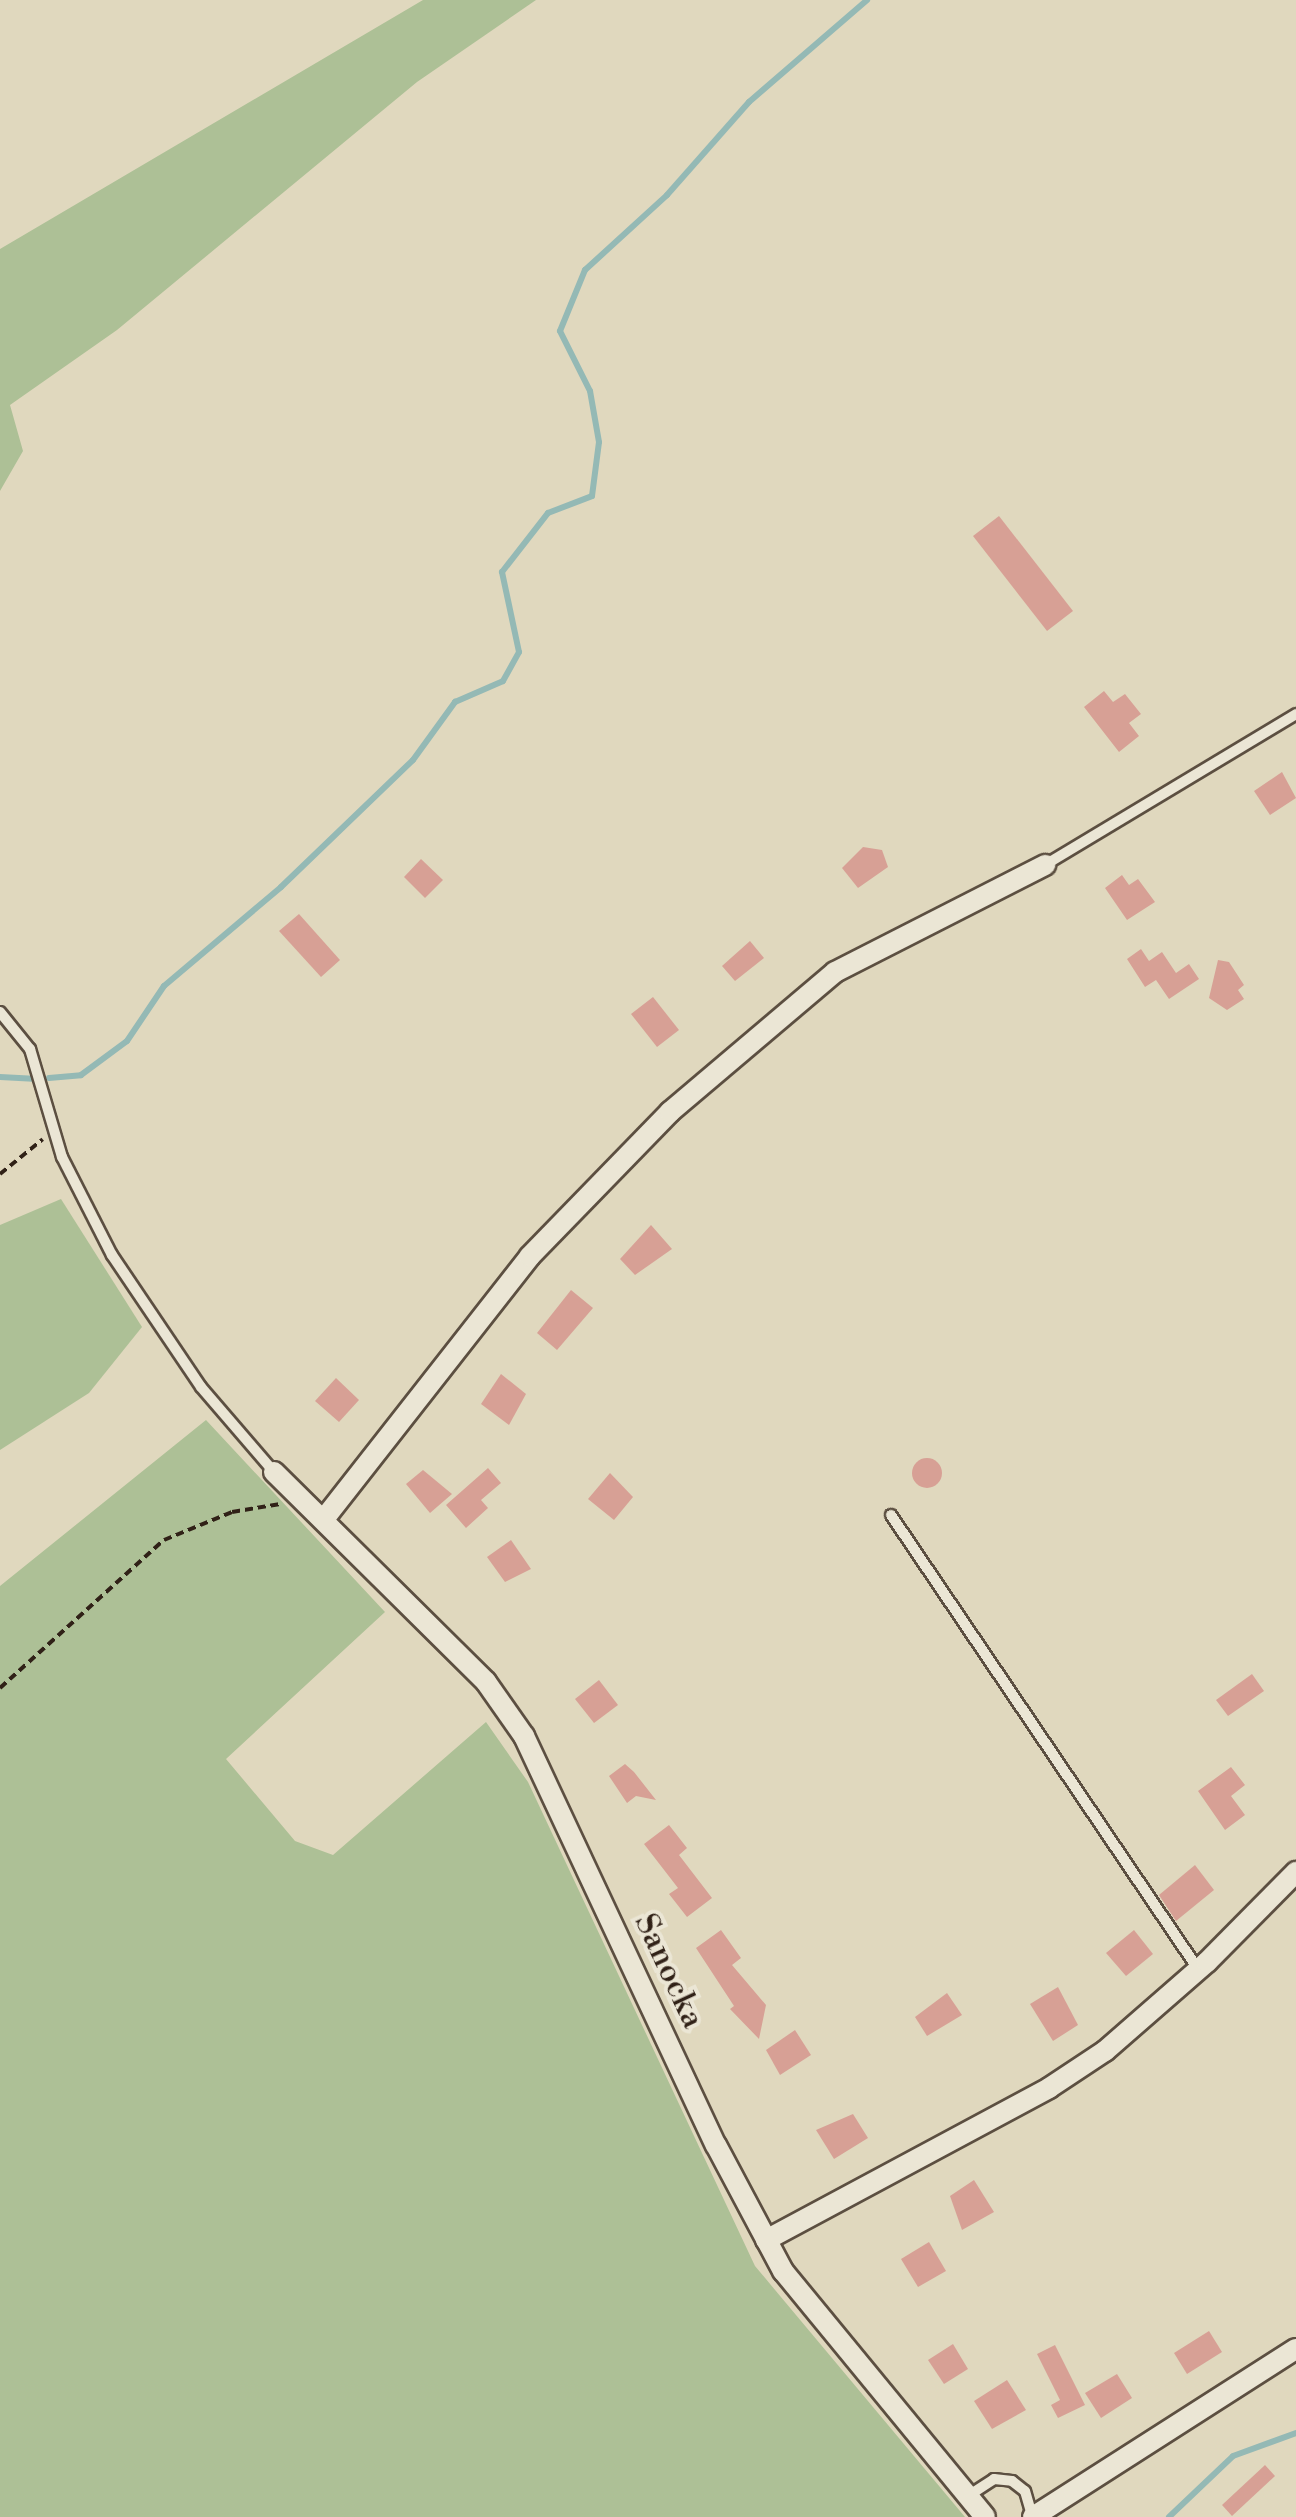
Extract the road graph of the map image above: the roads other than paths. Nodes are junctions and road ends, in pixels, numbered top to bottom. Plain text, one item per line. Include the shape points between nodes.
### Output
1 (1296, 714) edge
2 (1045, 865) joint
3 (0, 1012) edge
4 (274, 1472) joint
5 (891, 1516) dead end
6 (324, 1520) junction
7 (1296, 1872) edge
8 (1198, 1970) junction
9 (766, 2240) junction
10 (1296, 2348) edge
11 (968, 2496) junction
12 (985, 2517) edge
13 (1032, 2517) edge

1 - 2 lane
2 - 6 street via 835,972 670,1112 530,1256
3 - 4 lane via 30,1049 74,1186 148,1311 226,1421
4 - 6 street, Sanocka
5 - 8 lane
6 - 9 street, Sanocka via 486,1682 524,1736
7 - 8 street
8 - 9 street via 1105,2051 1050,2088
9 - 11 street, Sanocka via 794,2284
10 - 13 street
11 - 12 street, Sanocka
11 - 13 lane via 994,2479 1012,2480 1025,2492

